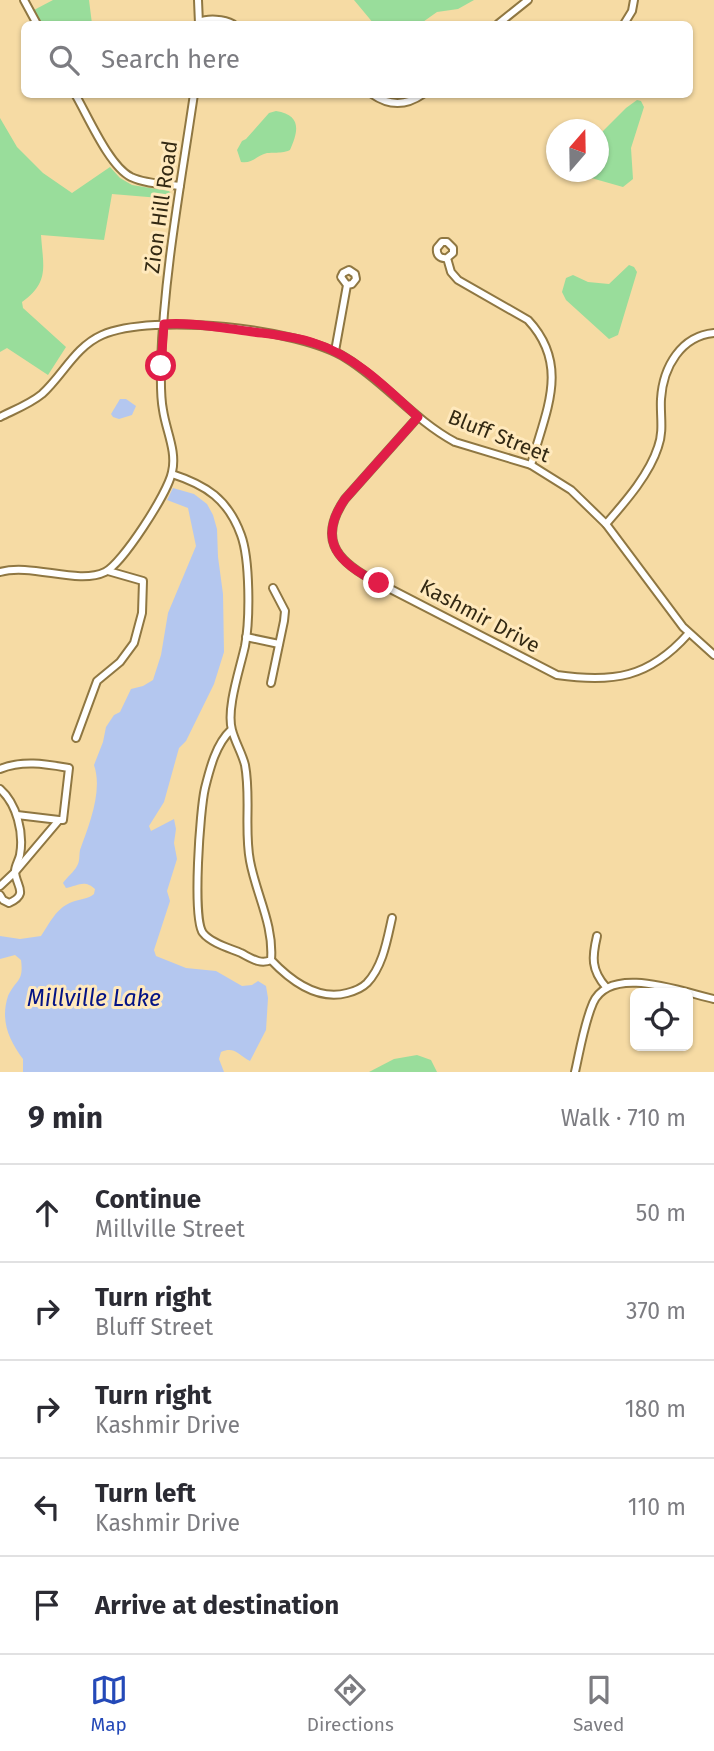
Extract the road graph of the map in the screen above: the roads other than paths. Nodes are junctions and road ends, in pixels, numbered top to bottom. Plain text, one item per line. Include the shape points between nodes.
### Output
1 (24, 0) edge
2 (198, 0) edge
3 (528, 0) edge
4 (634, 0) edge
5 (35, 21) edge
6 (200, 21) edge
7 (204, 21) edge
8 (228, 21) edge
9 (502, 21) edge
10 (626, 21) edge
11 (77, 98) edge
12 (193, 98) edge
13 (379, 98) edge
14 (417, 98) edge
15 (180, 186) junction
16 (447, 258) dead end
17 (346, 285) dead end
18 (164, 324) junction
19 (714, 333) edge
20 (335, 351) junction
21 (0, 417) edge
22 (418, 417) junction
23 (531, 465) junction
24 (172, 474) junction
25 (606, 524) junction
26 (108, 571) junction
27 (0, 572) edge
28 (273, 588) dead end
29 (688, 634) junction
30 (246, 637) junction
31 (279, 644) junction
32 (714, 655) edge
33 (271, 684) dead end
34 (231, 730) junction
35 (76, 737) dead end
36 (0, 769) edge
37 (0, 789) edge
38 (16, 815) junction
39 (59, 820) junction
40 (15, 872) junction
41 (0, 886) edge
42 (2, 898) edge
43 (392, 918) dead end
44 (597, 936) dead end
45 (271, 960) junction
46 (606, 987) junction
47 (714, 999) edge
48 (575, 1072) edge

1 - 5 street
2 - 6 street
3 - 9 street
4 - 10 street
7 - 8 street
11 - 15 street via 123,172 136,179
12 - 15 street, Zion Hill Road
13 - 14 street via 388,103
15 - 18 street, Zion Hill Road
16 - 23 street via 454,276 528,320 548,348 553,378
17 - 20 street
18 - 20 street, Bluff Street via 276,335
18 - 21 street, Bluff Street via 102,335 69,361 42,394
18 - 24 street, Zion Hill Road via 162,407 173,456
19 - 25 street via 687,342 673,361 661,396 658,449
20 - 22 street, Bluff Street
22 - 23 street, Bluff Street via 455,442
22 - 29 street, Kashmir Drive via 335,514 333,543 345,563 557,675 621,677 658,661
23 - 25 street, Bluff Street via 571,490
24 - 26 street via 155,509
24 - 30 street via 214,494 240,533 245,556
25 - 29 street, Bluff Street
26 - 27 street via 85,576 26,569
26 - 35 street via 143,581 142,613 134,643 97,681
28 - 31 street via 285,611
29 - 32 street, Bluff Street
30 - 31 street
30 - 34 street
31 - 33 street
34 - 45 street via 245,767 248,850 265,907
34 - 45 street via 218,748 203,799 198,925 204,935 222,945 259,961
36 - 39 street via 25,763 69,768 63,820
37 - 38 street
38 - 39 street
38 - 40 street via 21,842
39 - 40 street
40 - 41 street
40 - 42 street via 20,893 9,903
43 - 45 street via 379,963 358,990 327,994 313,990 288,977
44 - 46 street via 593,965
46 - 47 street via 633,982
46 - 48 street via 593,1003

